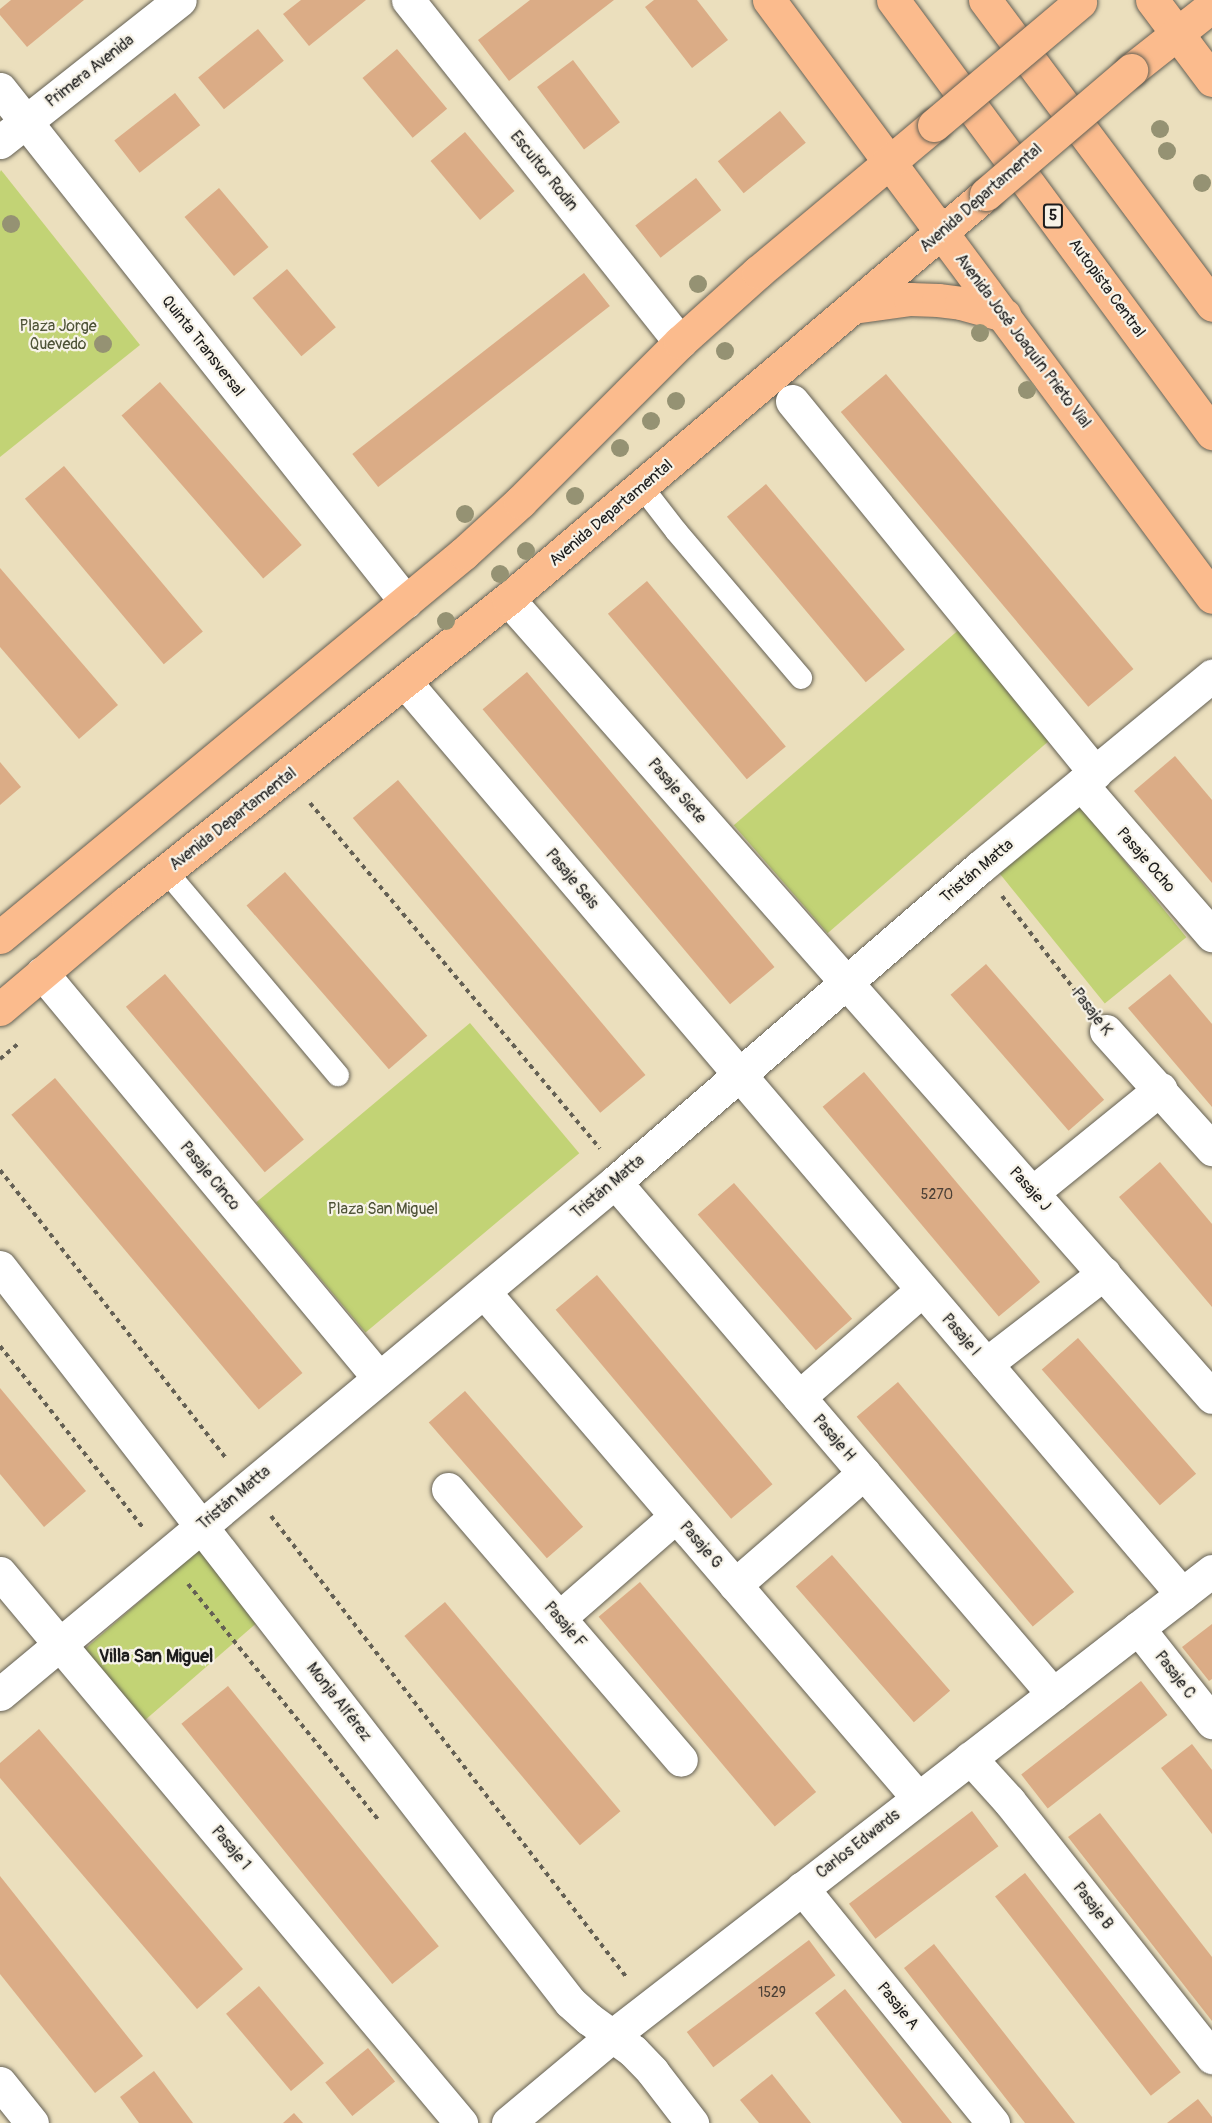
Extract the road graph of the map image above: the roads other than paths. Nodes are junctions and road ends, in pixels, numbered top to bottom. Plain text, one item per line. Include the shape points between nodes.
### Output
1 (180, 0) edge
2 (408, 0) edge
3 (769, 0) edge
4 (893, 0) edge
5 (986, 0) edge
6 (1152, 0) edge
7 (1081, 1) edge
8 (1212, 6) edge
9 (1177, 33) junction
10 (1212, 80) edge
11 (0, 89) edge
12 (26, 122) junction
13 (0, 142) edge
14 (890, 161) junction
15 (941, 231) junction
16 (1212, 305) edge
17 (853, 308) junction
18 (1004, 315) junction
19 (680, 342) junction
20 (792, 401) dead end
21 (1212, 433) edge
22 (642, 487) junction
23 (1212, 597) edge
24 (508, 599) junction
25 (406, 602) junction
26 (1212, 676) edge
27 (801, 678) dead end
28 (406, 683) junction
29 (1088, 779) junction
30 (166, 871) junction
31 (3, 928) edge
32 (1212, 935) edge
33 (42, 973) junction
34 (845, 983) junction
35 (0, 1009) edge
36 (1106, 1031) road end
37 (338, 1075) dead end
38 (739, 1076) junction
39 (1160, 1089) junction
40 (1212, 1149) edge
41 (619, 1179) junction
42 (1033, 1192) junction
43 (0, 1267) edge
44 (1104, 1273) junction
45 (922, 1290) junction
46 (484, 1292) junction
47 (986, 1364) junction
48 (379, 1378) junction
49 (799, 1397) junction
50 (1212, 1397) edge
51 (864, 1473) junction
52 (448, 1489) dead end
53 (676, 1516) junction
54 (201, 1526) junction
55 (1212, 1571) edge
56 (0, 1573) edge
57 (735, 1585) junction
58 (1182, 1594) junction
59 (559, 1618) junction
60 (1138, 1628) junction
61 (60, 1643) junction
62 (0, 1694) edge
63 (1053, 1694) junction
64 (1212, 1722) edge
65 (970, 1758) junction
66 (681, 1760) dead end
67 (918, 1798) junction
68 (802, 1888) junction
69 (612, 2036) junction
70 (1212, 2057) edge
71 (0, 2083) edge
72 (32, 2123) edge
73 (461, 2123) edge
74 (508, 2123) edge
75 (692, 2123) edge
76 (993, 2123) edge

1 - 12 street, Primera Avenida
2 - 19 street, Escultor Rodin
3 - 14 main road, Avenida José Joaquín Prieto Vial
4 - 21 main road, Autopista Central / 5
5 - 16 main road
6 - 9 main road
7 - 14 main road, bridge
8 - 9 main road, Avenida Departamental
9 - 10 main road
9 - 15 main road, Avenida Departamental, bridge
11 - 12 street, Quinta Transversal
12 - 13 street, Primera Avenida
12 - 25 street, Quinta Transversal
14 - 15 main road, Avenida José Joaquín Prieto Vial
14 - 19 main road
15 - 17 main road, Avenida Departamental
15 - 18 main road, Avenida José Joaquín Prieto Vial
17 - 18 main road via 910,299 938,300
17 - 22 main road, Avenida Departamental
18 - 23 main road, Avenida José Joaquín Prieto Vial
19 - 25 main road via 520,502
20 - 29 street, Pasaje Ocho
22 - 24 main road, Avenida Departamental
22 - 27 lane
24 - 28 main road, Avenida Departamental
24 - 34 street, Pasaje Siete
25 - 31 main road
26 - 29 street, Tristán Matta
28 - 30 main road, Avenida Departamental
28 - 38 street, Pasaje Seis
29 - 32 street, Pasaje Ocho
29 - 34 street, Tristán Matta
30 - 33 main road, Avenida Departamental
30 - 37 lane
33 - 35 main road, Avenida Departamental
33 - 48 street, Pasaje Cinco
34 - 38 street, Tristán Matta
34 - 42 street, Pasaje J
36 - 39 street, Pasaje K
38 - 41 street, Tristán Matta
38 - 45 street, Pasaje I
39 - 40 street, Pasaje K
39 - 42 street
41 - 46 street, Tristán Matta
41 - 49 street, Pasaje H
42 - 44 street, Pasaje J
43 - 54 street, Monja Alférez
44 - 47 street
44 - 50 street, Pasaje J
45 - 47 street, Pasaje I
45 - 49 street
46 - 48 street, Tristán Matta
46 - 53 street, Pasaje G
47 - 58 street, Pasaje I
48 - 54 street, Tristán Matta
49 - 51 street, Pasaje H
51 - 57 street
51 - 63 street, Pasaje H
52 - 59 street, Pasaje F
53 - 57 street, Pasaje G
53 - 59 street
54 - 61 street, Tristán Matta
54 - 69 street, Monja Alférez via 570,2002
55 - 58 street, Carlos Edwards
56 - 61 street, Pasaje 1
57 - 67 street, Pasaje G
58 - 60 street, Carlos Edwards
59 - 66 street, Pasaje F
60 - 63 street, Carlos Edwards
60 - 64 street, Pasaje C
61 - 62 street, Tristán Matta
61 - 73 street, Pasaje 1
63 - 65 street, Carlos Edwards
65 - 67 street, Carlos Edwards
65 - 70 street, Pasaje B via 1010,1801
67 - 68 street, Carlos Edwards
68 - 69 street, Carlos Edwards
68 - 76 street, Pasaje A
69 - 74 street, Carlos Edwards
69 - 75 street, Monja Alférez via 652,2071
71 - 72 street

